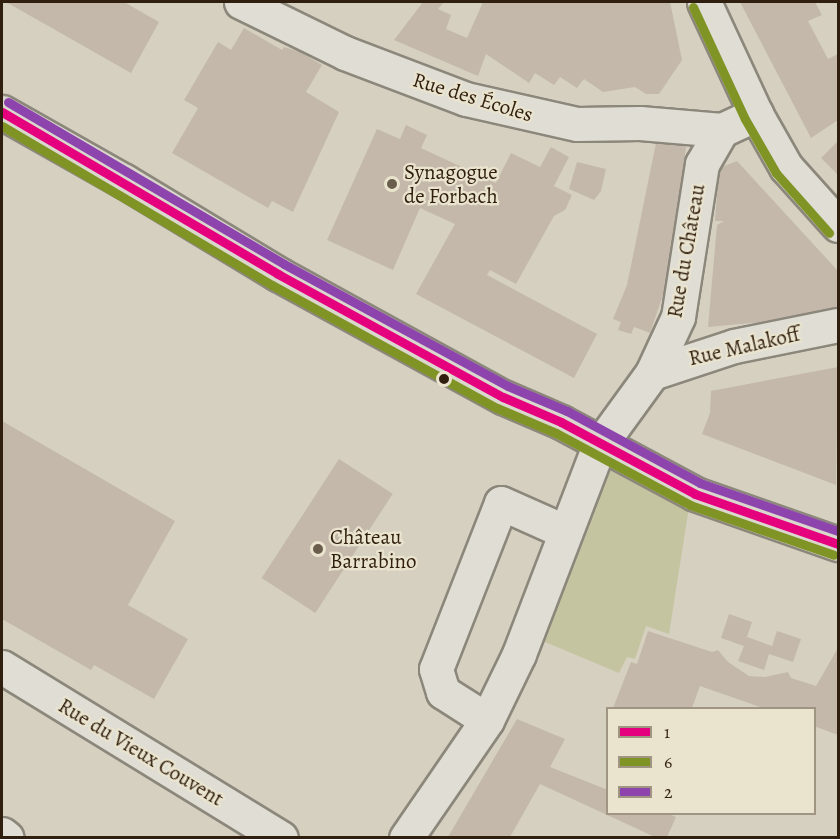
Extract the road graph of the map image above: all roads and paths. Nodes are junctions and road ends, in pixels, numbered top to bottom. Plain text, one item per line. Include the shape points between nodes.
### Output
1 (241, 2) edge
2 (704, 2) edge
3 (2, 112) edge
4 (756, 114) junction
5 (722, 130) junction
6 (838, 225) edge
7 (838, 325) edge
8 (652, 373) junction
9 (599, 446) junction
10 (564, 531) junction
11 (838, 544) edge
12 (2, 667) edge
13 (487, 720) junction
14 (2, 834) edge
15 (7, 837) edge
16 (281, 837) edge
17 (406, 837) edge

1 - 5 street, Rue des Écoles via 345,53 466,99 577,124 640,123
2 - 4 street
3 - 9 main road via 278,274 504,398 561,422
4 - 5 street
4 - 6 street via 786,167
5 - 8 street, Rue du Château via 702,164 678,317
7 - 8 street, Rue Malakoff via 734,346
8 - 9 street, Rue du Château
9 - 10 street, Rue du Château
9 - 11 main road via 695,494
10 - 13 street, Rue du Château via 519,654
10 - 13 street via 501,502 436,669 443,692
12 - 16 street, Rue du Vieux Couvent
13 - 17 street, Rue du Château
14 - 15 street

